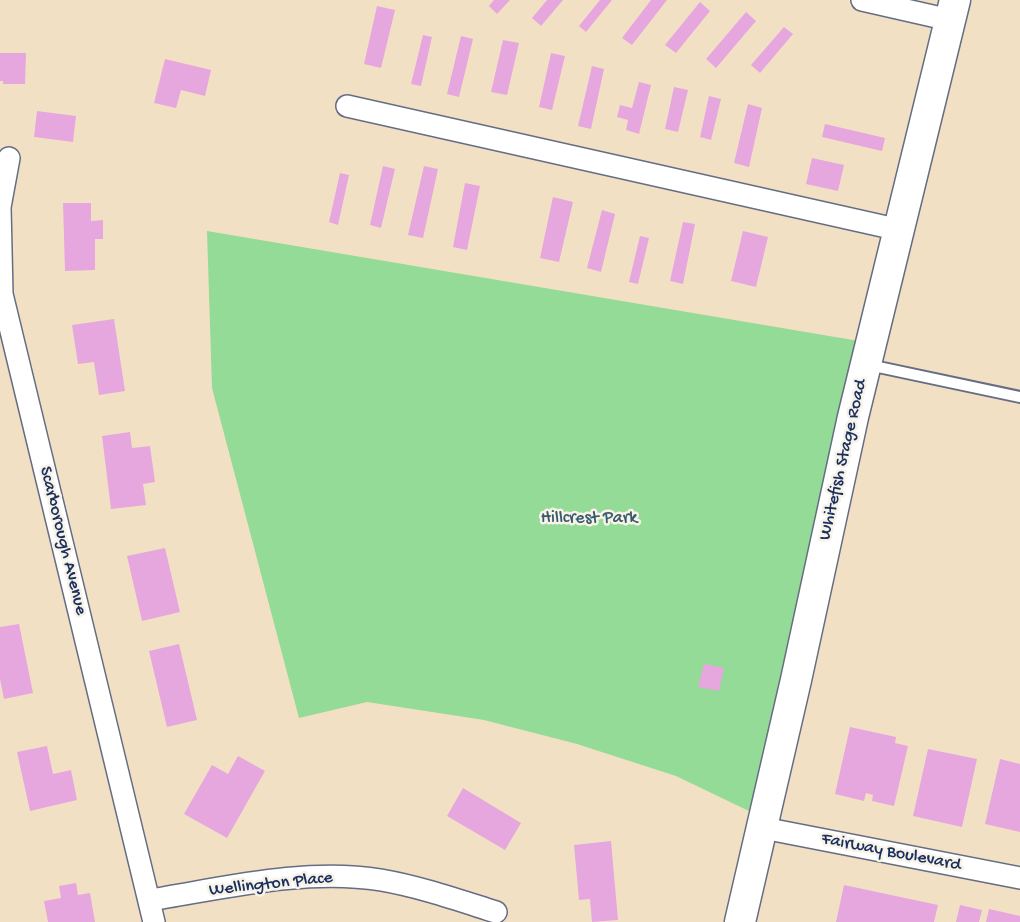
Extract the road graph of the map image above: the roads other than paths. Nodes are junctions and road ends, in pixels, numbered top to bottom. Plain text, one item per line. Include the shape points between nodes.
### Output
1 (862, 0) edge
2 (952, 10) edge
3 (347, 106) dead end
4 (9, 158) dead end
5 (900, 230) junction
6 (866, 365) junction
7 (1020, 397) edge
8 (763, 828) junction
9 (1020, 878) edge
10 (150, 900) junction
11 (496, 912) dead end
12 (154, 922) edge
13 (740, 922) edge

1 - 2 street
2 - 5 main road, Whitefish Stage Road
3 - 5 street
4 - 10 street, Scarborough Avenue via 0,207 2,294
5 - 6 main road, Whitefish Stage Road
6 - 7 lane
6 - 8 main road, Whitefish Stage Road
8 - 9 street, Fairway Boulevard
8 - 13 main road, Whitefish Stage Road
10 - 11 street, Wellington Place via 275,881 360,878 419,888
10 - 12 street, Scarborough Avenue

